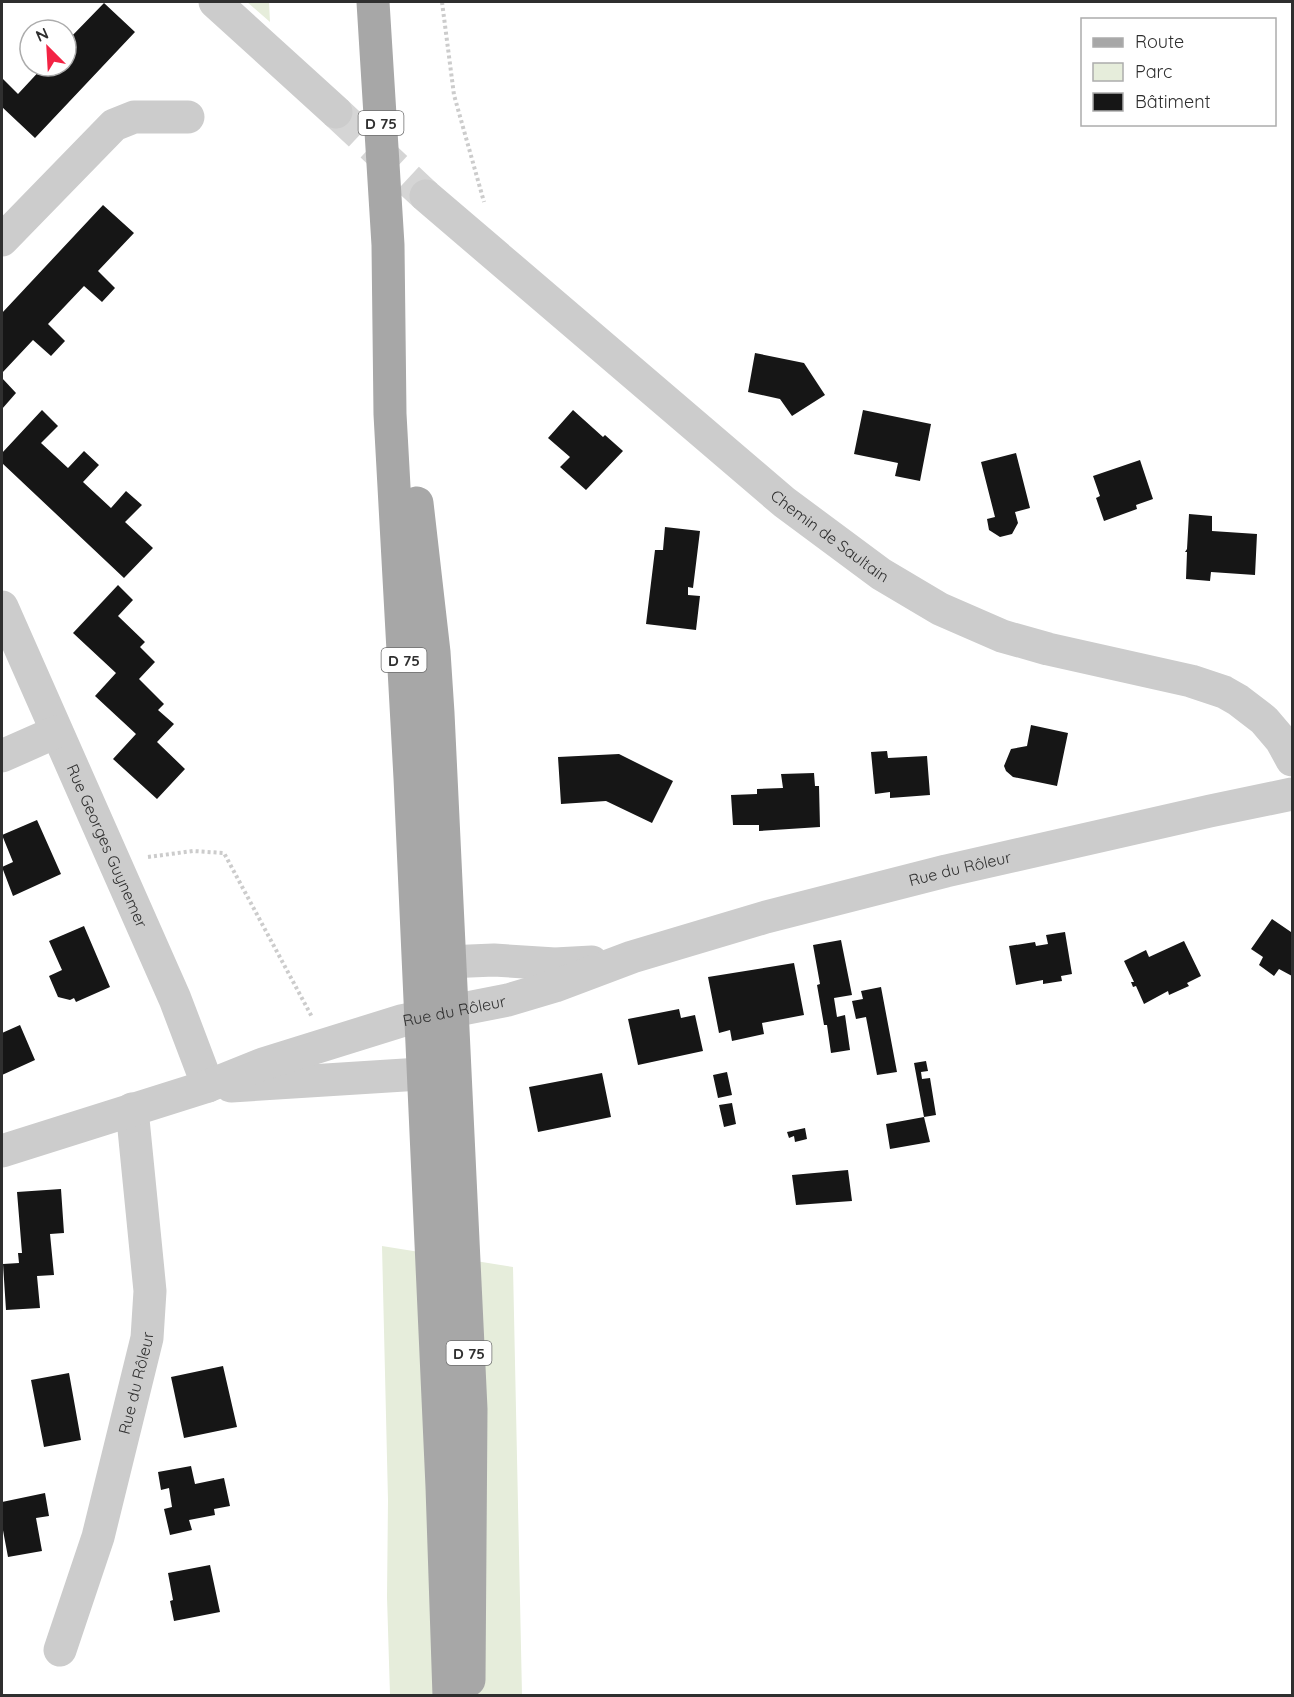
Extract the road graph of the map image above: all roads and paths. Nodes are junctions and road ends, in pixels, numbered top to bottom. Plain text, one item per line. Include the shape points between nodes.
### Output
1 (215, 2) edge
2 (373, 2) edge
3 (442, 2) edge
4 (336, 112) tunnel mouth
5 (188, 117) dead end
6 (426, 196) tunnel mouth
7 (485, 207) dead end
8 (2, 240) edge
9 (2, 608) edge
10 (56, 732) junction
11 (2, 756) edge
12 (1293, 760) edge
13 (1293, 795) edge
14 (114, 862) junction
15 (632, 957) junction
16 (434, 962) junction
17 (452, 1011) junction
18 (421, 1016) junction
19 (327, 1044) junction
20 (439, 1073) junction
21 (208, 1086) junction
22 (132, 1109) junction
23 (2, 1151) edge
24 (60, 1650) dead end
25 (449, 1695) edge
26 (469, 1695) edge

1 - 4 street
2 - 16 main road, D 75 via 388,245 390,414 411,778
3 - 7 path via 454,95
5 - 8 street via 134,117 114,125
6 - 12 street, Chemin de Saultain via 784,502 881,574 940,609 1002,636 1224,692 1264,720
9 - 10 street, Rue Georges Guynemer
10 - 11 street
10 - 14 street, Rue Georges Guynemer
13 - 15 street, Rue du Rôleur via 1210,810 908,880
14 - 19 path via 193,851 224,853
14 - 21 street, Rue Georges Guynemer via 175,999
15 - 16 street, Rue du Rôleur via 555,964 504,960
15 - 17 street, Rue du Rôleur via 532,993
16 - 17 main road, D 75
16 - 18 main road, D 75
17 - 18 street, Rue du Rôleur
17 - 20 main road, D 75
18 - 19 street, Rue du Rôleur
18 - 20 main road, D 75
19 - 21 street, Rue du Rôleur
20 - 21 street, Rue du Rôleur
20 - 25 main road, D 75 via 442,1487
20 - 26 main road, D 75 via 471,1409
21 - 22 street, Rue du Rôleur
22 - 23 street, Rue du Rôleur
22 - 24 street, Rue du Rôleur via 150,1320 98,1537

